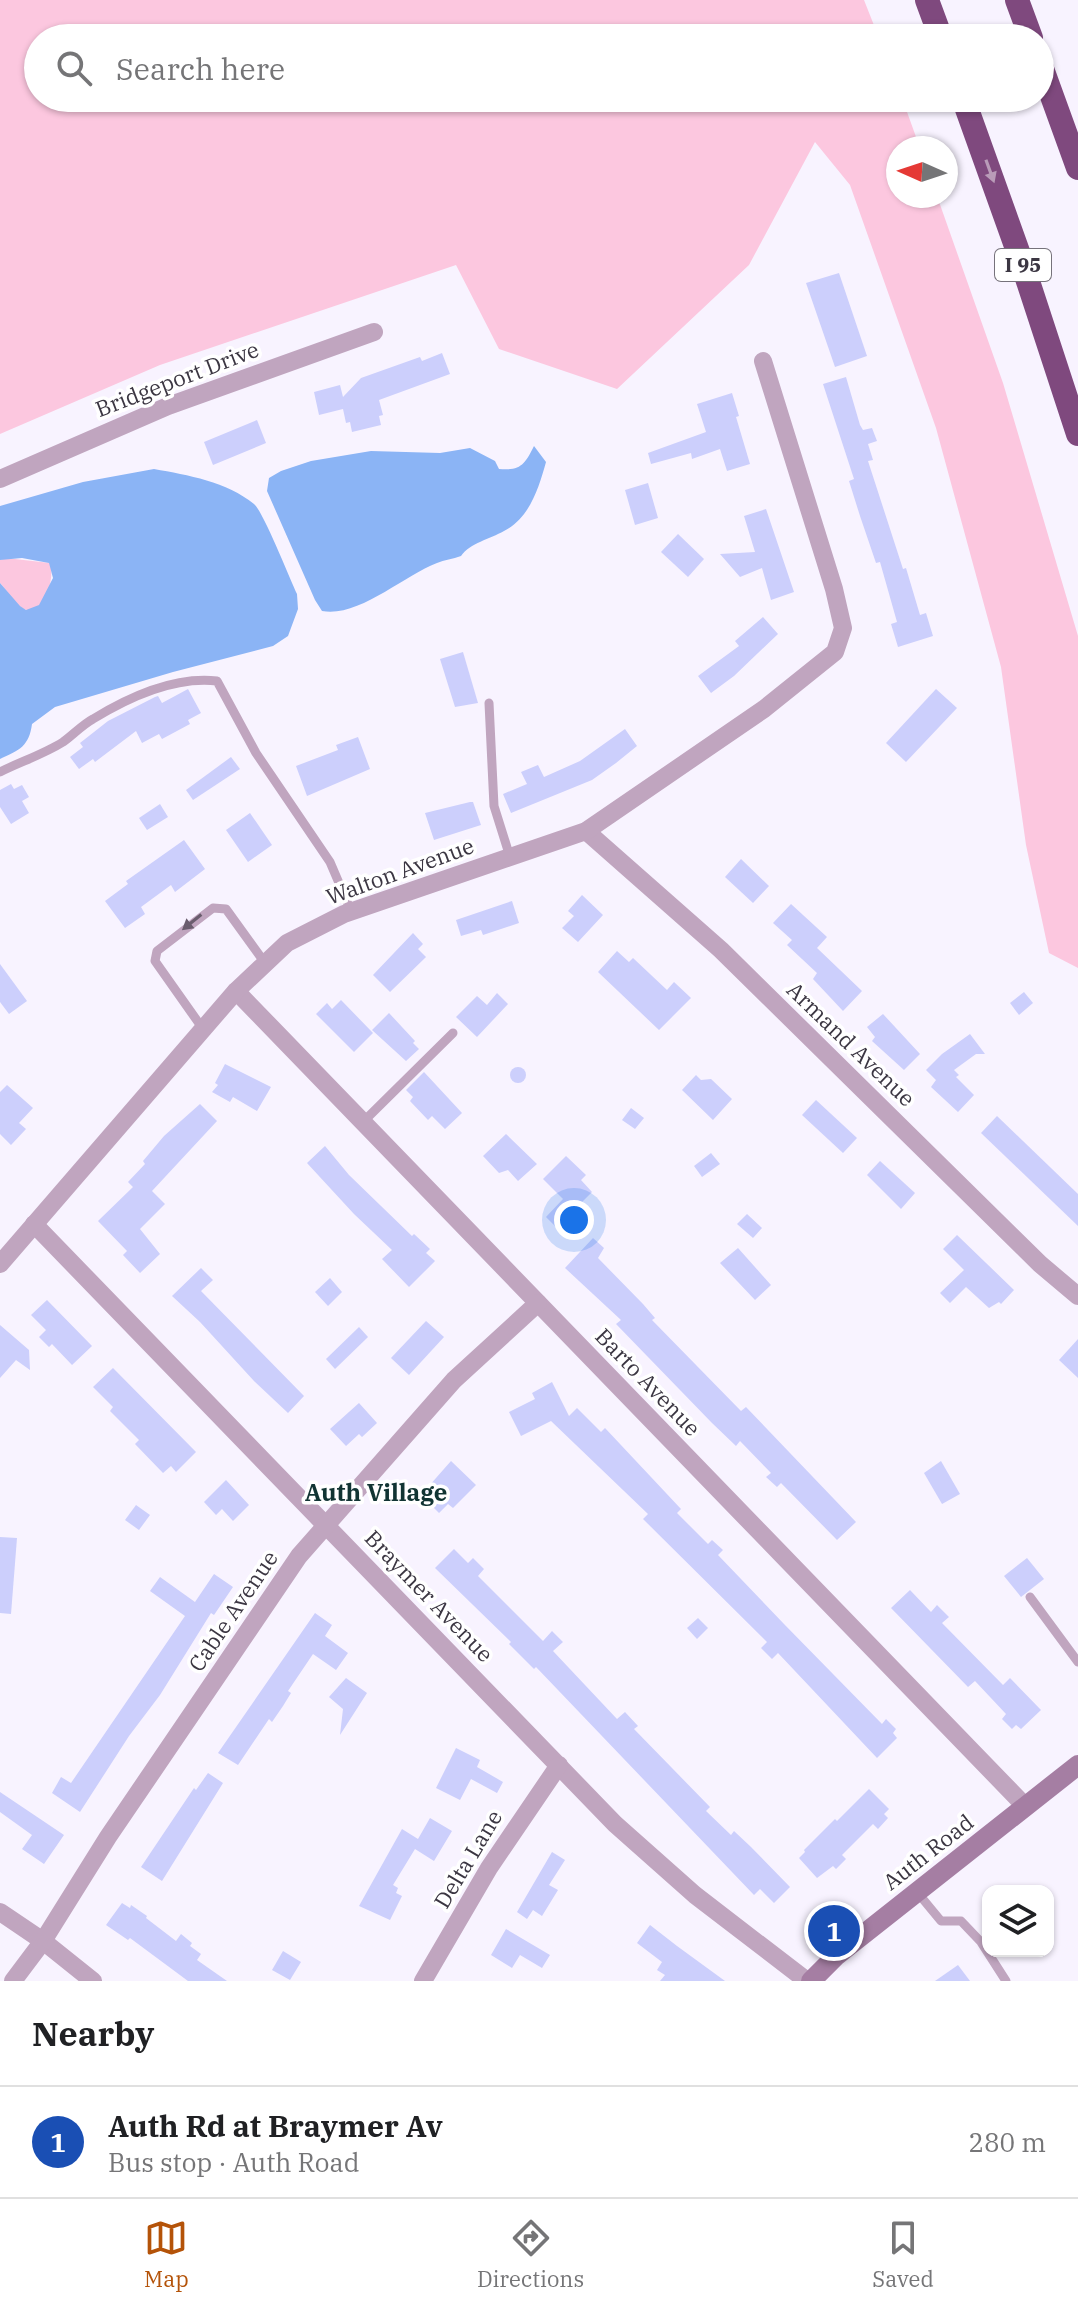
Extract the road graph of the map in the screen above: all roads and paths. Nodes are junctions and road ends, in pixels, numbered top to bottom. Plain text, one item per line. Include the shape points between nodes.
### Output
1 (927, 0) edge
2 (1017, 0) edge
3 (936, 24) edge
4 (1026, 24) edge
5 (1054, 102) edge
6 (968, 112) edge
7 (1078, 168) edge
8 (374, 332) dead end
9 (763, 361) dead end
10 (1078, 434) edge
11 (0, 479) edge
12 (489, 703) dead end
13 (0, 772) edge
14 (586, 831) junction
15 (510, 857) junction
16 (351, 911) junction
17 (265, 963) junction
18 (236, 991) junction
19 (203, 1029) junction
20 (453, 1033) dead end
21 (364, 1121) junction
22 (34, 1224) junction
23 (0, 1264) edge
24 (1078, 1296) edge
25 (538, 1303) junction
26 (327, 1525) junction
27 (1030, 1597) dead end
28 (1078, 1662) edge
29 (559, 1765) junction
30 (1078, 1765) edge
31 (1025, 1806) junction
32 (917, 1892) junction
33 (0, 1912) edge
34 (43, 1941) junction
35 (13, 1981) edge
36 (93, 1981) edge
37 (423, 1981) edge
38 (809, 1981) edge
39 (1006, 1981) edge

1 - 3 highway
2 - 4 highway
5 - 7 highway
6 -> 10 highway, I 95
8 - 11 street, Bridgeport Drive via 168,406
9 - 14 street, Walton Avenue via 834,589 843,628 835,652 764,709
12 - 15 lane via 494,806
13 - 16 lane via 61,743 90,720 131,699 172,683 217,681 256,753 330,862
14 - 15 street, Walton Avenue
14 - 24 street, Armand Avenue via 721,950
15 - 16 street, Walton Avenue
16 - 17 street, Walton Avenue via 287,943
17 - 18 street, Walton Avenue
17 -> 19 lane via 226,909 213,908 157,951 155,961
18 - 19 street, Walton Avenue
18 - 21 street, Barto Avenue
19 - 22 street, Walton Avenue
20 - 21 lane
21 - 25 street, Barto Avenue
22 - 23 street, Walton Avenue
22 - 26 street, Braymer Avenue
25 - 26 street, Cable Avenue via 454,1380
25 - 31 street, Barto Avenue
26 - 29 street, Braymer Avenue
26 - 34 street, Cable Avenue via 264,1607
27 - 28 lane
29 - 37 street, Delta Lane via 489,1868
29 - 38 street, Braymer Avenue via 656,1863
30 - 31 main road, Auth Road
31 - 32 main road, Auth Road
32 - 38 main road, Auth Road
32 - 39 lane via 941,1921 961,1921
33 - 34 street
34 - 35 street, Cable Avenue
34 - 36 street

